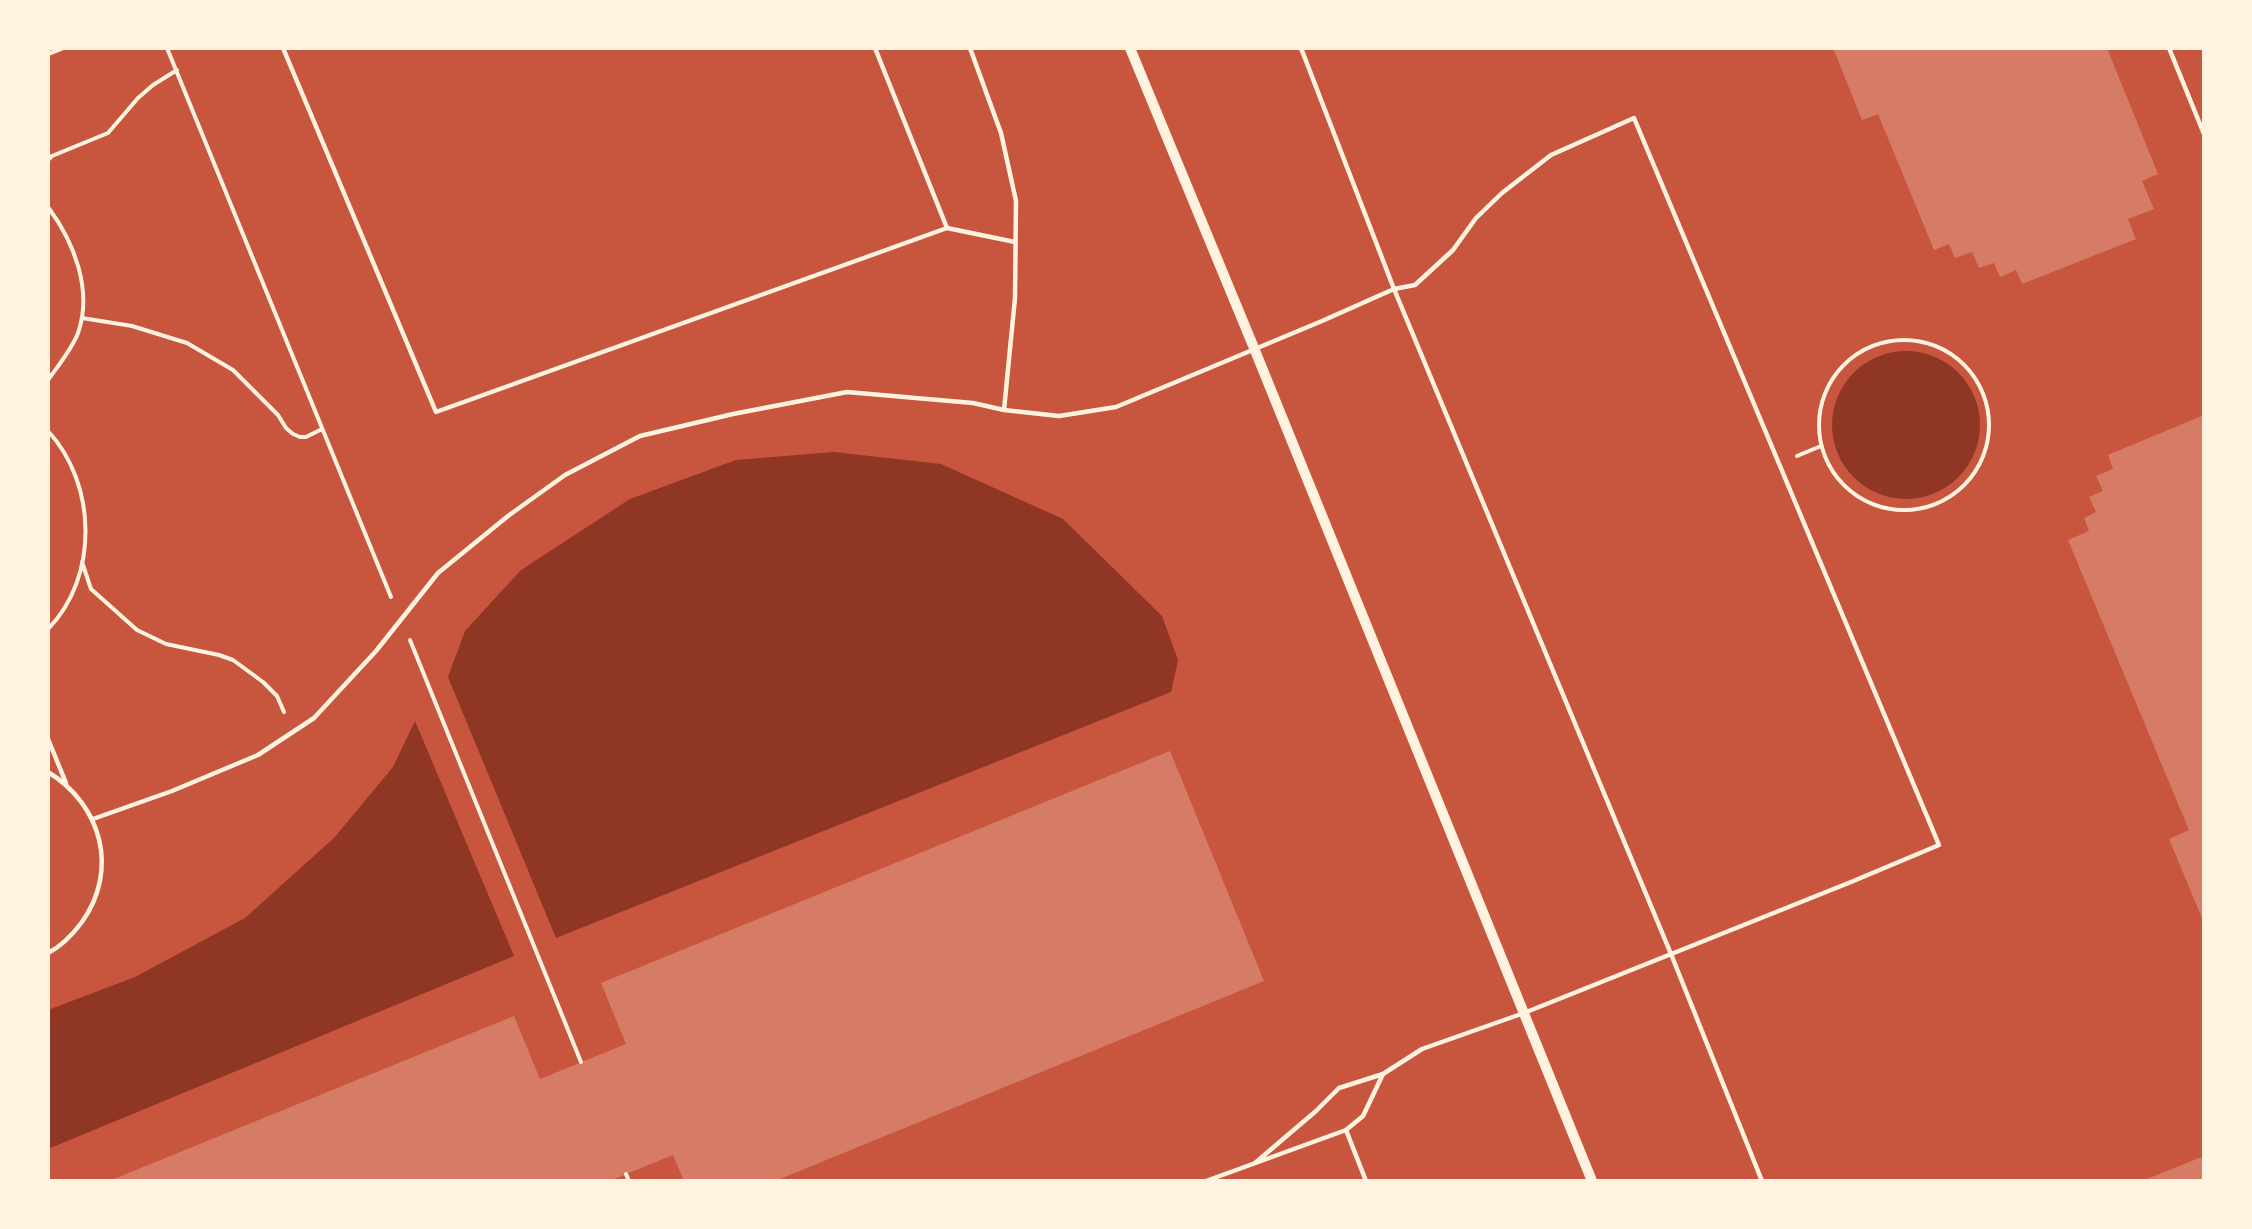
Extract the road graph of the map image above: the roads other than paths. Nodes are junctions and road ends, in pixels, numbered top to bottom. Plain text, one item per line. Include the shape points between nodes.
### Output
1 (63, 48) edge
2 (284, 48) edge
3 (875, 48) edge
4 (970, 48) edge
5 (1130, 48) edge
6 (1301, 48) edge
7 (2169, 48) edge
8 (48, 54) edge
9 (2204, 134) edge
10 (947, 228) junction
11 (1015, 242) junction
12 (1394, 289) junction
13 (1254, 348) junction
14 (1004, 410) junction
15 (48, 739) edge
16 (48, 772) edge
17 (66, 783) junction
18 (93, 819) junction
19 (48, 953) edge
20 (1671, 954) junction
21 (1524, 1013) junction
22 (1383, 1074) junction
23 (1346, 1130) junction
24 (1255, 1163) junction
25 (1206, 1181) edge
26 (1366, 1181) edge
27 (1592, 1181) edge
28 (1762, 1181) edge

1 - 8 lane
2 - 10 lane via 436,412
3 - 10 lane
4 - 11 lane via 1001,133 1016,201
5 - 13 street
6 - 12 lane
7 - 9 lane
10 - 11 lane
11 - 14 lane via 1015,298
12 - 13 lane
12 - 20 lane
12 - 20 lane via 1415,285 1453,250 1476,218 1551,155 1634,118 1939,845
13 - 14 lane via 1116,407 1059,416
13 - 21 street
14 - 18 lane via 973,403 847,392 640,436 566,475 438,573 376,651 314,718 258,755 172,792
15 - 17 lane
16 - 17 lane
17 - 18 lane
18 - 19 lane via 101,845 98,892 75,933
20 - 21 lane
20 - 28 lane
21 - 22 lane via 1422,1049
21 - 27 street
22 - 23 lane via 1363,1116
22 - 24 lane via 1339,1088
23 - 24 lane
23 - 26 lane
24 - 25 lane

